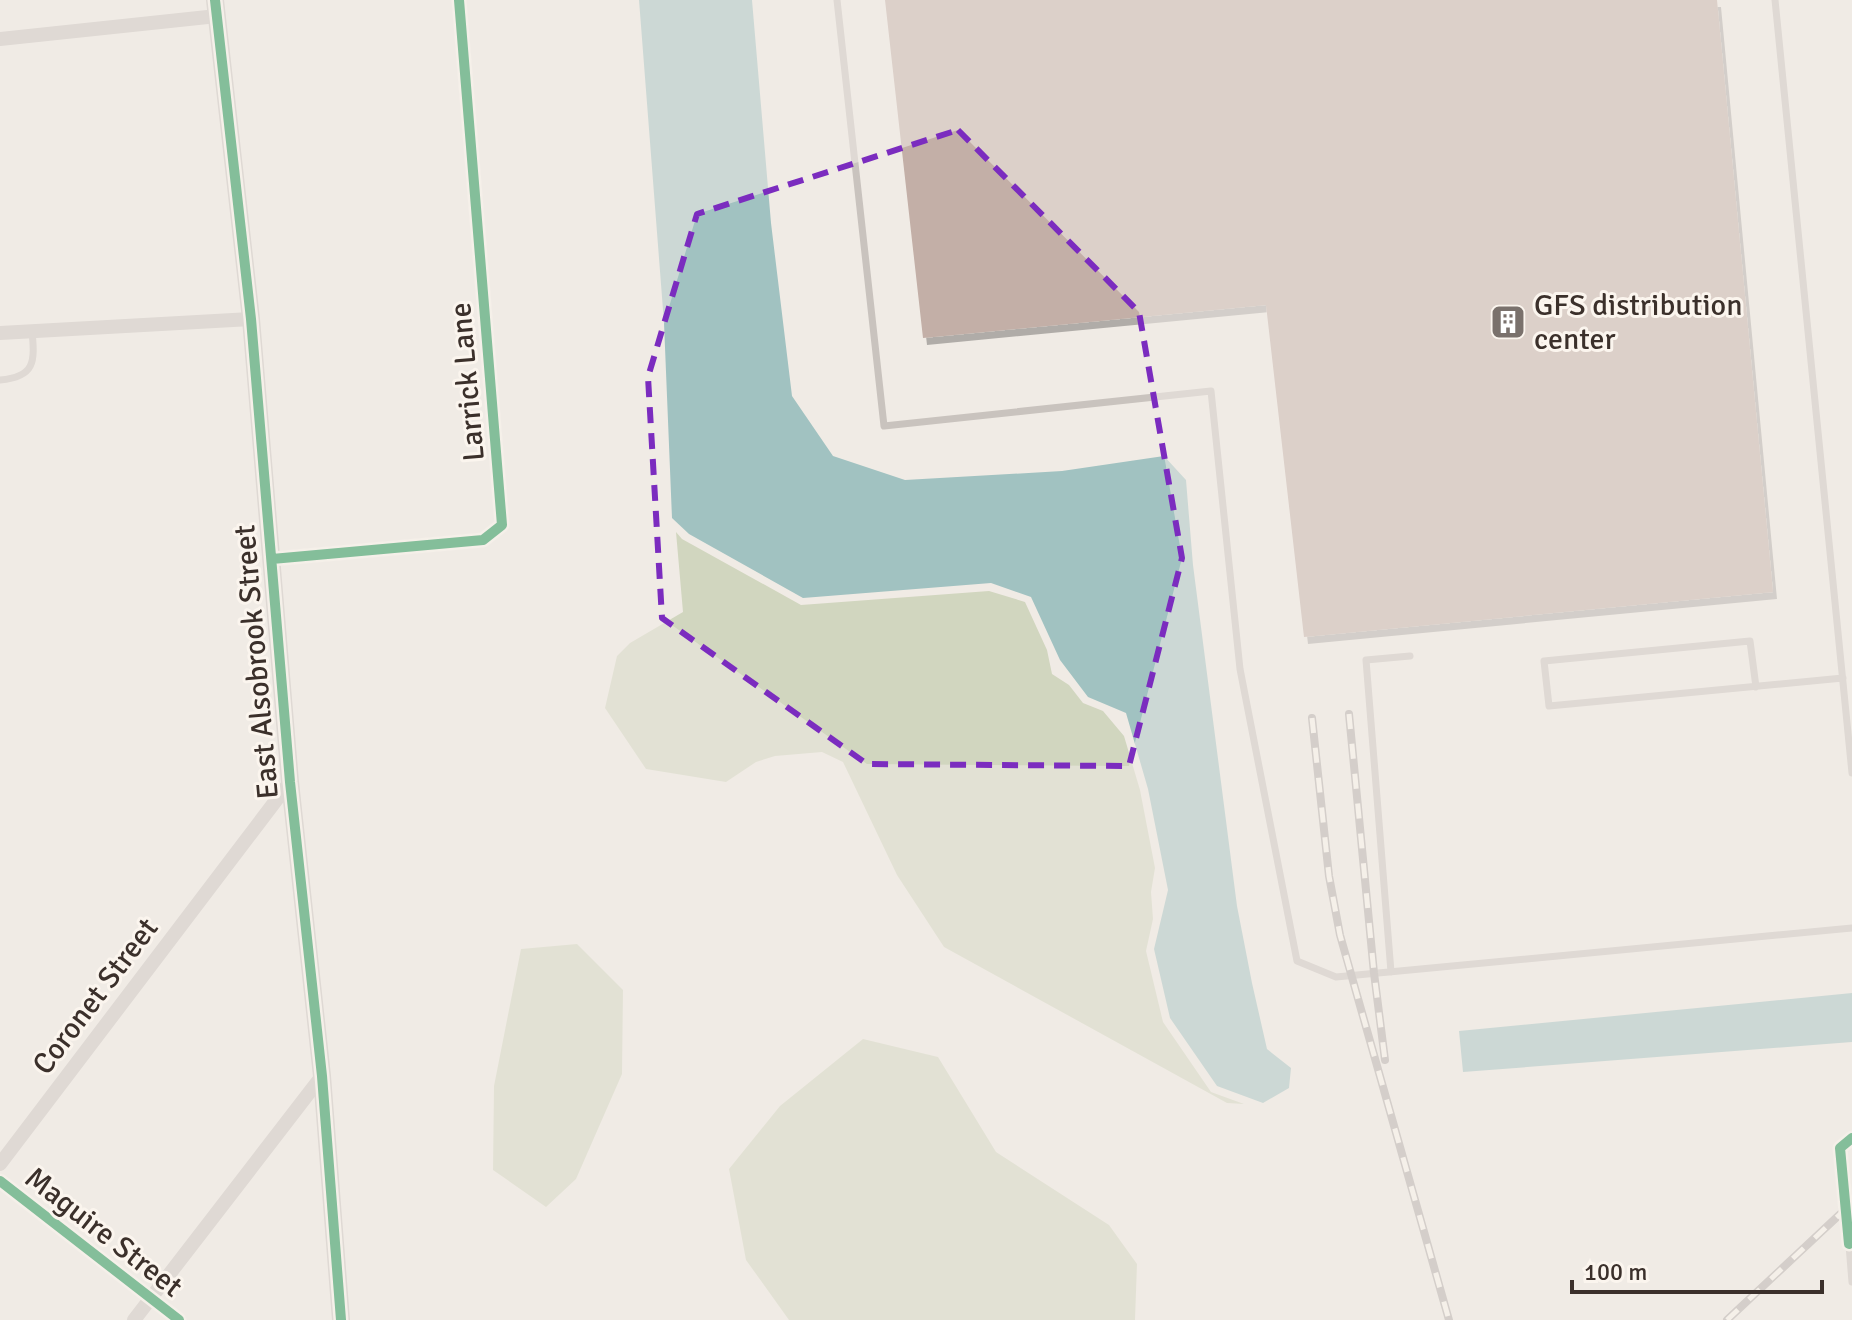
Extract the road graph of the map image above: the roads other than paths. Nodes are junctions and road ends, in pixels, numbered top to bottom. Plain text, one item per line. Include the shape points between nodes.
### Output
1 (459, 0) edge
2 (837, 0) edge
3 (1775, 0) edge
4 (216, 8) edge
5 (0, 39) edge
6 (251, 319) junction
7 (32, 331) junction
8 (0, 333) edge
9 (0, 380) edge
10 (272, 559) junction
11 (1410, 656) dead end
12 (1843, 678) junction
13 (1756, 687) junction
14 (1852, 773) edge
15 (290, 782) junction
16 (1852, 928) edge
17 (1391, 972) junction
18 (322, 1076) junction
19 (1852, 1138) edge
20 (0, 1164) edge
21 (0, 1181) edge
22 (1849, 1244) joint
23 (1852, 1282) edge
24 (150, 1298) junction
25 (134, 1320) edge
26 (179, 1320) edge
27 (341, 1320) edge

1 - 10 street, Larrick Lane via 502,525 483,540
2 - 17 lane via 884,426 1211,391 1240,669 1297,961 1336,977
3 - 12 lane
4 - 5 street
4 - 6 street, East Alsobrook Street
6 - 7 street
6 - 10 street, East Alsobrook Street
7 - 8 street
7 - 9 lane via 34,359 26,373
10 - 15 street, East Alsobrook Street
11 - 17 lane via 1366,660
12 - 13 lane
12 - 14 lane
13 - 13 lane via 1549,706 1544,661 1750,641
15 - 18 street, East Alsobrook Street
15 - 20 street, Coronet Street
16 - 17 lane
18 - 24 street
18 - 27 street, East Alsobrook Street
19 - 22 street via 1840,1148
21 - 24 street, Maguire Street
22 - 23 lane
24 - 25 street
24 - 26 street, Maguire Street

